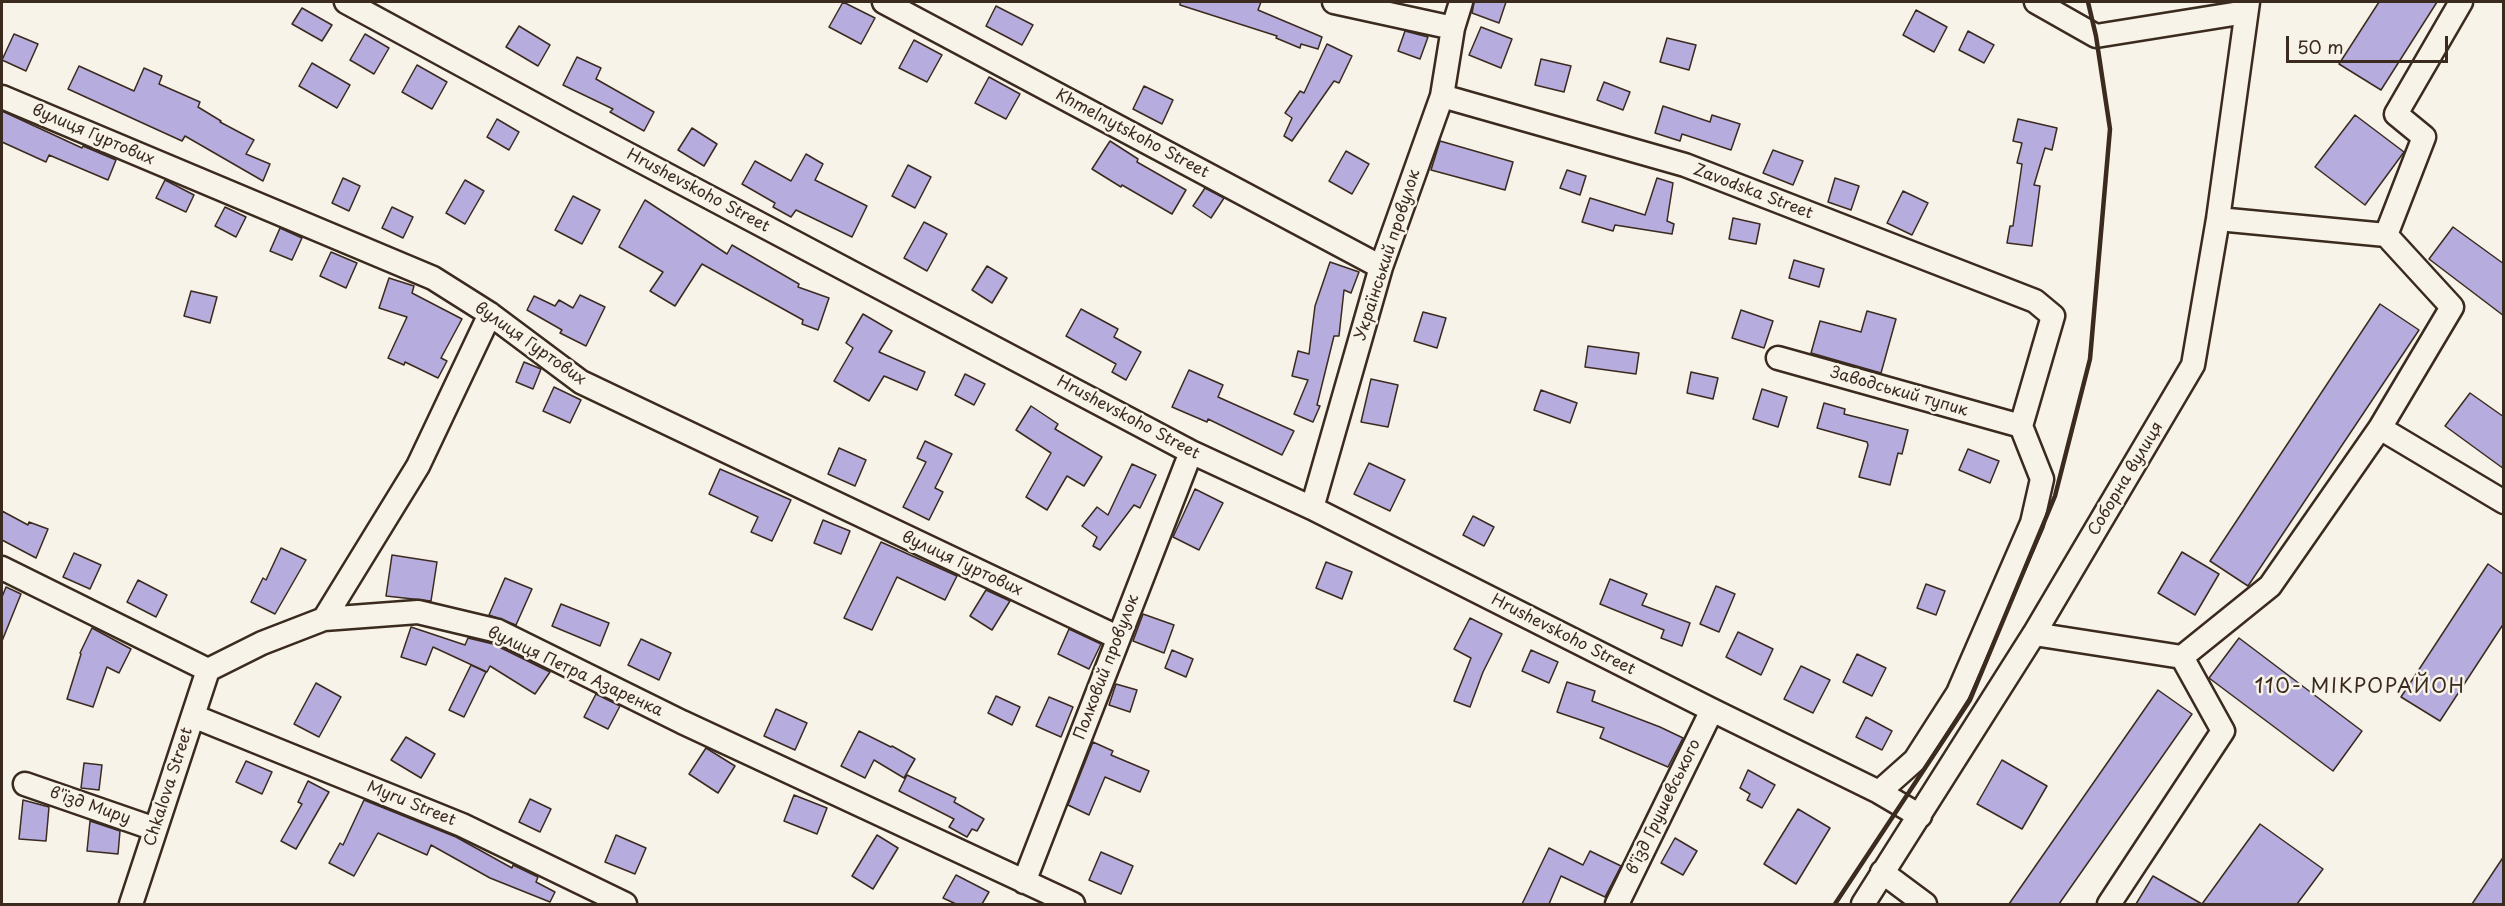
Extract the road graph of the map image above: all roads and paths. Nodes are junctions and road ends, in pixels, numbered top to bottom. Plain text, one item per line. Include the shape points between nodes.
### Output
1 (346, 2) edge
2 (884, 2) edge
3 (1334, 2) edge
4 (1461, 2) edge
5 (2036, 2) edge
6 (2461, 2) edge
7 (2247, 7) edge
8 (1453, 28) junction
9 (1442, 96) junction
10 (2, 97) edge
11 (2218, 219) junction
12 (2386, 235) junction
13 (1381, 267) junction
14 (490, 314) junction
15 (1778, 358) dead end
16 (2021, 426) junction
17 (2380, 428) junction
18 (1191, 452) junction
19 (2504, 502) edge
20 (1312, 507) junction
21 (2, 568) edge
22 (324, 619) junction
23 (2034, 634) junction
24 (1117, 637) junction
25 (2182, 657) junction
26 (208, 670) junction
27 (1712, 710) junction
28 (193, 716) junction
29 (25, 784) dead end
30 (1879, 792) junction
31 (1920, 816) junction
32 (155, 829) junction
33 (1882, 872) junction
34 (1024, 882) junction
35 (131, 904) edge
36 (625, 904) edge
37 (1072, 904) edge
38 (1617, 904) edge
39 (1863, 904) edge
40 (1925, 904) edge
41 (2109, 904) edge

1 - 18 street, Hrushevskoho Street
2 - 13 street, Khmelnytskoho Street
3 - 8 street
4 - 8 street, Український провулок
5 - 7 street via 2096,36
6 - 12 street via 2396,114 2424,137
7 - 11 street, Соборна вулиця
8 - 9 street, Український провулок
9 - 13 street, Український провулок
9 - 16 street, Zavodska Street via 1685,165 2035,301 2053,316
10 - 14 street, вулиця Гуртових via 433,278
11 - 12 street
11 - 23 street, Соборна вулиця via 2193,364
12 - 17 street via 2452,307
13 - 20 street, Український провулок
14 - 22 street via 418,466
14 - 24 street, вулиця Гуртових via 581,382
15 - 16 street, Заводський тупик
16 - 30 street via 2042,479 2032,523 1958,693 1915,760
17 - 19 street
17 - 25 street via 2270,586
18 - 20 street, Hrushevskoho Street
18 - 24 street, Полковий провулок
20 - 27 street, Hrushevskoho Street
21 - 26 street
22 - 26 street, вулиця Петра Азаренка
22 - 34 street, вулиця Петра Азаренка via 418,612 498,631 682,723
23 - 25 street
23 - 31 street, Соборна вулиця
24 - 34 street, Полковий провулок
25 - 41 street via 2223,731
26 - 28 street, Chkalova Street
27 - 30 street, Hrushevskoho Street
27 - 38 street, в'їзд Грушевського
28 - 32 street, Chkalova Street
28 - 36 street, Myru Street via 462,825
29 - 32 street, в'їзд Миру
30 - 31 street, Hrushevskoho Street
31 - 33 street, Соборна вулиця
32 - 35 street, Chkalova Street
33 - 39 street, Соборна вулиця
33 - 40 street
34 - 37 street, вулиця Петра Азаренка

